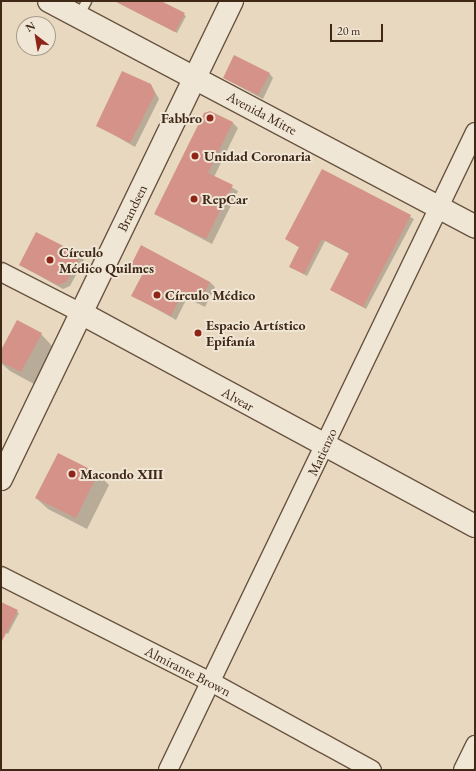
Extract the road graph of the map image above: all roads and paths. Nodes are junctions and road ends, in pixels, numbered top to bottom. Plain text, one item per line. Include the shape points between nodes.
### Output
1 (49, 1) edge
2 (232, 1) edge
3 (82, 9) edge
4 (195, 77) junction
5 (475, 132) edge
6 (438, 207) junction
7 (475, 227) edge
8 (1, 272) edge
9 (81, 313) junction
10 (325, 446) junction
11 (1, 479) edge
12 (475, 526) edge
13 (1, 576) edge
14 (213, 683) junction
15 (475, 745) edge
16 (168, 770) edge
17 (372, 770) edge
18 (463, 770) edge

1 - 3 main road, Avenida Mitre
2 - 4 main road, Brandsen
3 - 4 main road, Avenida Mitre
4 - 6 main road, Avenida Mitre
4 - 9 main road, Brandsen
5 - 6 street, Matienzo
6 - 7 main road, Avenida Mitre
6 - 10 street, Matienzo
8 - 9 street, Alvear
9 - 10 main road, Alvear
9 - 11 main road, Brandsen
10 - 12 main road, Alvear
10 - 14 street, Matienzo
13 - 14 street, Almirante Brown
14 - 16 street, Matienzo
14 - 17 street, Almirante Brown
15 - 18 street

